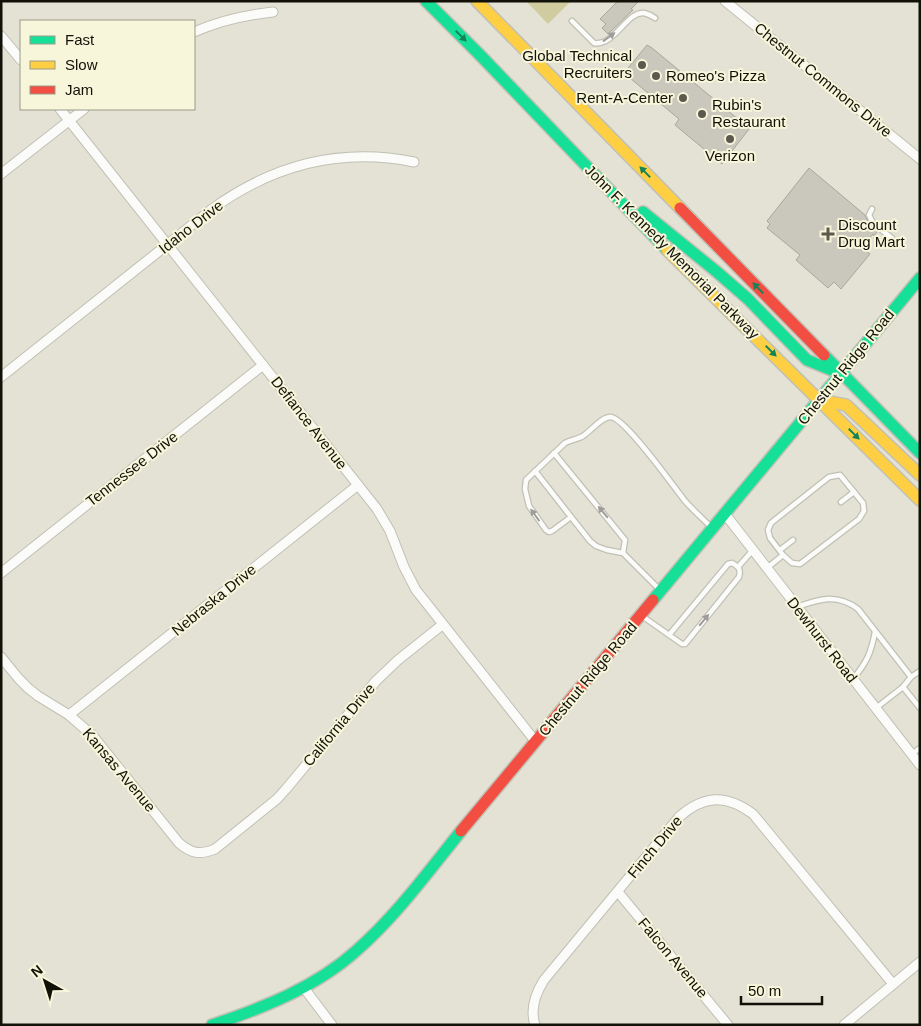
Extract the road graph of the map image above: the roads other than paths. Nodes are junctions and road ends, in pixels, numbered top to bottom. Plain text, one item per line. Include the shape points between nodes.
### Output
1 (426, 1) edge
2 (477, 1) edge
3 (725, 1) edge
4 (273, 12) dead end
5 (656, 18) dead end
6 (572, 21) dead end
7 (195, 32) edge
8 (1, 36) edge
9 (20, 59) edge
10 (80, 110) edge
11 (64, 114) edge
12 (567, 146) junction
13 (920, 159) edge
14 (414, 162) dead end
15 (1, 174) edge
16 (872, 208) dead end
17 (872, 221) dead end
18 (880, 229) dead end
19 (892, 238) dead end
20 (167, 244) junction
21 (920, 278) edge
22 (263, 365) junction
23 (841, 374) junction
24 (1, 377) edge
25 (820, 400) junction
26 (920, 453) edge
27 (554, 454) junction
28 (535, 472) junction
29 (920, 475) edge
30 (358, 485) junction
31 (854, 492) junction
32 (920, 500) edge
33 (841, 502) dead end
34 (725, 514) junction
35 (570, 516) junction
36 (713, 529) junction
37 (793, 540) dead end
38 (753, 550) junction
39 (623, 553) junction
40 (782, 553) junction
41 (738, 567) junction
42 (767, 568) junction
43 (1, 573) edge
44 (661, 592) junction
45 (797, 607) junction
46 (641, 615) junction
47 (442, 625) junction
48 (875, 632) junction
49 (669, 635) junction
50 (1, 657) edge
51 (920, 671) edge
52 (911, 677) junction
53 (853, 679) junction
54 (903, 687) junction
55 (876, 708) junction
56 (920, 708) edge
57 (69, 715) junction
58 (536, 742) junction
59 (920, 748) edge
60 (912, 754) junction
61 (920, 765) edge
62 (239, 830) joint
63 (618, 892) junction
64 (920, 962) edge
65 (893, 984) junction
66 (304, 988) junction
67 (212, 1025) edge
68 (332, 1025) edge
69 (535, 1025) edge
70 (728, 1025) edge
71 (844, 1025) edge

1 -> 12 main road, John F. Kennedy Memorial Parkway
23 -> 2 main road
3 - 13 street, Chestnut Commons Drive
4 - 7 street via 230,19
6 -> 5 lane via 597,44 638,14
8 - 9 street
10 - 11 street
11 - 15 street
11 - 20 street, Defiance Avenue
12 - 23 main road via 748,299 807,360
12 -> 25 main road, John F. Kennedy Memorial Parkway via 662,245
14 - 20 street, Idaho Drive via 372,156 350,157 286,169 228,197
16 - 17 lane
18 - 19 lane
20 - 22 street, Defiance Avenue
20 - 24 street, Idaho Drive
21 - 23 main road, Chestnut Ridge Road
22 - 30 street, Defiance Avenue
22 - 43 street, Tennessee Drive
23 - 25 main road, Chestnut Ridge Road
23 - 26 main road
25 - 29 main road via 846,405
25 -> 32 main road, John F. Kennedy Memorial Parkway
25 - 34 main road, Chestnut Ridge Road
27 - 28 lane
27 - 36 lane via 565,443 582,437 604,418 614,417
39 -> 27 lane via 625,540
28 - 35 lane
35 -> 28 lane via 552,531 546,530 529,506 525,489 526,480
30 - 47 street, Defiance Avenue via 390,530 416,590
30 - 57 street, Nebraska Drive
31 - 33 lane
31 - 40 lane via 863,503 864,511 859,519 800,564 792,563
31 - 40 lane via 840,475 829,477 778,517 768,530
34 - 36 main road, Chestnut Ridge Road
34 - 38 street, Dewhurst Road
35 - 39 lane via 596,546
36 - 44 main road, Chestnut Ridge Road
37 - 40 lane
38 - 41 lane
38 - 42 street, Dewhurst Road
39 - 44 lane
40 - 42 lane
41 - 49 lane via 728,564
49 -> 41 lane via 684,644 740,577
42 - 45 street, Dewhurst Road
44 - 46 main road, Chestnut Ridge Road
45 - 48 lane via 819,599 836,599 858,609
45 - 53 street, Dewhurst Road
46 - 49 lane
46 - 58 main road, Chestnut Ridge Road
47 - 58 street, Defiance Avenue
47 - 62 street, California Drive via 388,668 277,799
48 - 52 lane
48 - 53 lane via 871,651
50 - 57 street, Kansas Avenue via 28,688
51 - 52 lane
52 - 54 lane
53 - 55 street, Dewhurst Road
54 - 55 lane
54 - 56 lane
55 - 60 street, Dewhurst Road
57 - 62 street, Kansas Avenue via 93,736 186,849 193,852 216,849
58 - 66 main road, Chestnut Ridge Road via 377,931 342,962
59 - 60 lane
60 - 61 street, Dewhurst Road
63 - 65 street, Finch Drive via 689,808 714,800 735,802 753,814
63 - 69 street, Finch Drive via 539,987 534,999
63 - 70 street, Falcon Avenue
64 - 65 street
65 - 71 street
66 - 67 main road, Chestnut Ridge Road via 265,1007
66 - 68 street

